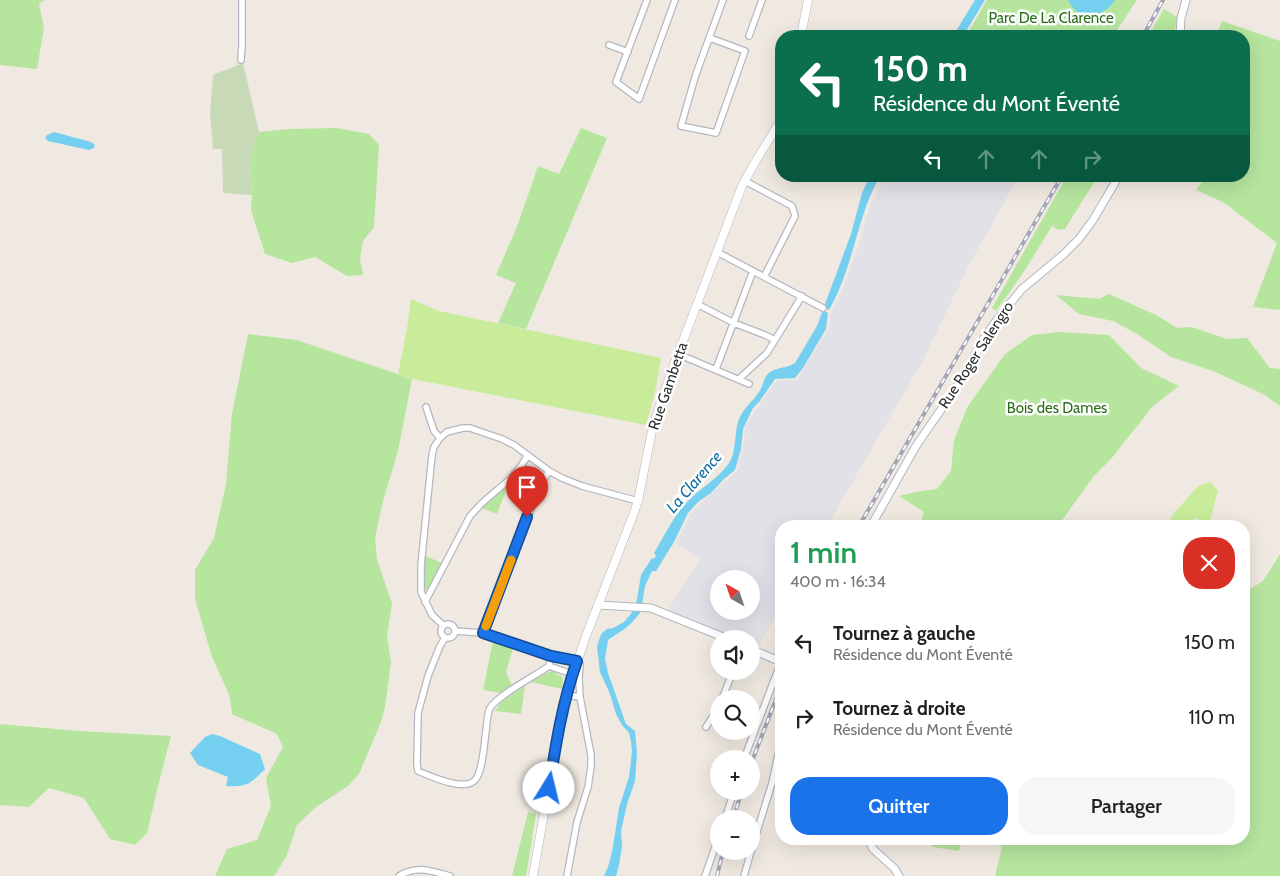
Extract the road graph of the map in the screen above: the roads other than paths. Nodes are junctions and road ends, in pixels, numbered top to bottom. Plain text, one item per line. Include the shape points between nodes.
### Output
1 (242, 0) edge
2 (647, 0) edge
3 (675, 0) edge
4 (723, 0) edge
5 (762, 0) edge
6 (808, 0) edge
7 (1186, 0) edge
8 (802, 30) edge
9 (1180, 30) edge
10 (749, 36) dead end
11 (710, 38) junction
12 (609, 45) dead end
13 (628, 52) junction
14 (240, 60) dead end
15 (639, 99) junction
16 (645, 104) dead end
17 (775, 130) edge
18 (745, 181) junction
19 (1115, 182) edge
20 (717, 252) junction
21 (753, 271) junction
22 (764, 277) junction
23 (802, 296) junction
24 (697, 305) junction
25 (822, 308) dead end
26 (734, 323) junction
27 (775, 340) junction
28 (678, 354) junction
29 (716, 369) junction
30 (738, 379) junction
31 (749, 384) dead end
32 (426, 407) dead end
33 (440, 438) junction
34 (528, 455) junction
35 (549, 471) junction
36 (638, 500) junction
37 (874, 520) edge
38 (425, 602) junction
39 (598, 605) junction
40 (443, 625) junction
41 (455, 631) junction
42 (710, 632) edge
43 (483, 633) junction
44 (445, 638) junction
45 (760, 653) edge
46 (551, 656) junction
47 (775, 659) edge
48 (577, 661) junction
49 (549, 666) junction
50 (572, 674) junction
51 (775, 678) edge
52 (566, 695) junction
53 (580, 697) junction
54 (710, 721) edge
55 (706, 727) dead end
56 (747, 750) edge
57 (775, 769) edge
58 (760, 822) edge
59 (871, 845) edge
60 (711, 860) edge
61 (748, 860) edge
62 (399, 876) edge
63 (450, 876) edge
64 (533, 876) edge
65 (567, 876) edge
66 (706, 876) edge
67 (744, 876) edge
68 (898, 876) edge

1 - 14 street
2 - 13 street
3 - 15 street
4 - 11 street
5 - 10 street
6 - 8 main road
7 - 9 street
11 - 11 street via 681,126 716,133 744,51
12 - 13 street
13 - 15 street via 616,82
15 - 16 street
17 - 18 main road, Rue Gambetta
18 - 20 main road, Rue Gambetta
18 - 22 street via 792,206 795,216
19 - 37 street, Rue Roger Salengro via 1079,239 1022,289 998,317 961,381 916,446
20 - 21 street
20 - 24 main road, Rue Gambetta
21 - 22 street
21 - 26 street
22 - 23 street
23 - 25 street
23 - 27 street
24 - 26 street
24 - 28 main road, Rue Gambetta
26 - 27 street
26 - 29 street
27 - 30 street via 767,353
28 - 29 street
28 - 36 main road, Rue Gambetta via 658,408
29 - 30 street
30 - 31 street
32 - 33 street via 434,431
33 - 34 street via 453,430 470,428 502,439
33 - 38 street via 434,447 429,472 420,592
34 - 35 street
34 - 38 street via 510,480 470,516
35 - 36 street via 582,486
35 - 43 street via 534,501
36 - 39 main road, Rue Gambetta
38 - 40 street
39 - 42 street via 651,608
39 - 48 main road, Rue Gambetta
40 - 41 street via 451,624
40 - 44 street via 441,632
41 - 43 street
41 - 44 street via 452,637
43 - 46 street
44 - 49 street via 428,676 418,713 418,772 441,780 465,785 476,780 490,709 499,698
45 - 47 street
46 - 48 street
46 - 49 street
48 - 50 main road, Rue Gambetta
48 - 53 street via 580,664
49 - 50 street
50 - 52 main road, Rue Gambetta
51 - 56 street
52 - 53 street
52 - 64 main road, Rue Gambetta
53 - 65 street via 591,766
54 - 55 street
57 - 58 street
59 - 68 street
60 - 66 street
61 - 67 street
62 - 63 street via 416,869

